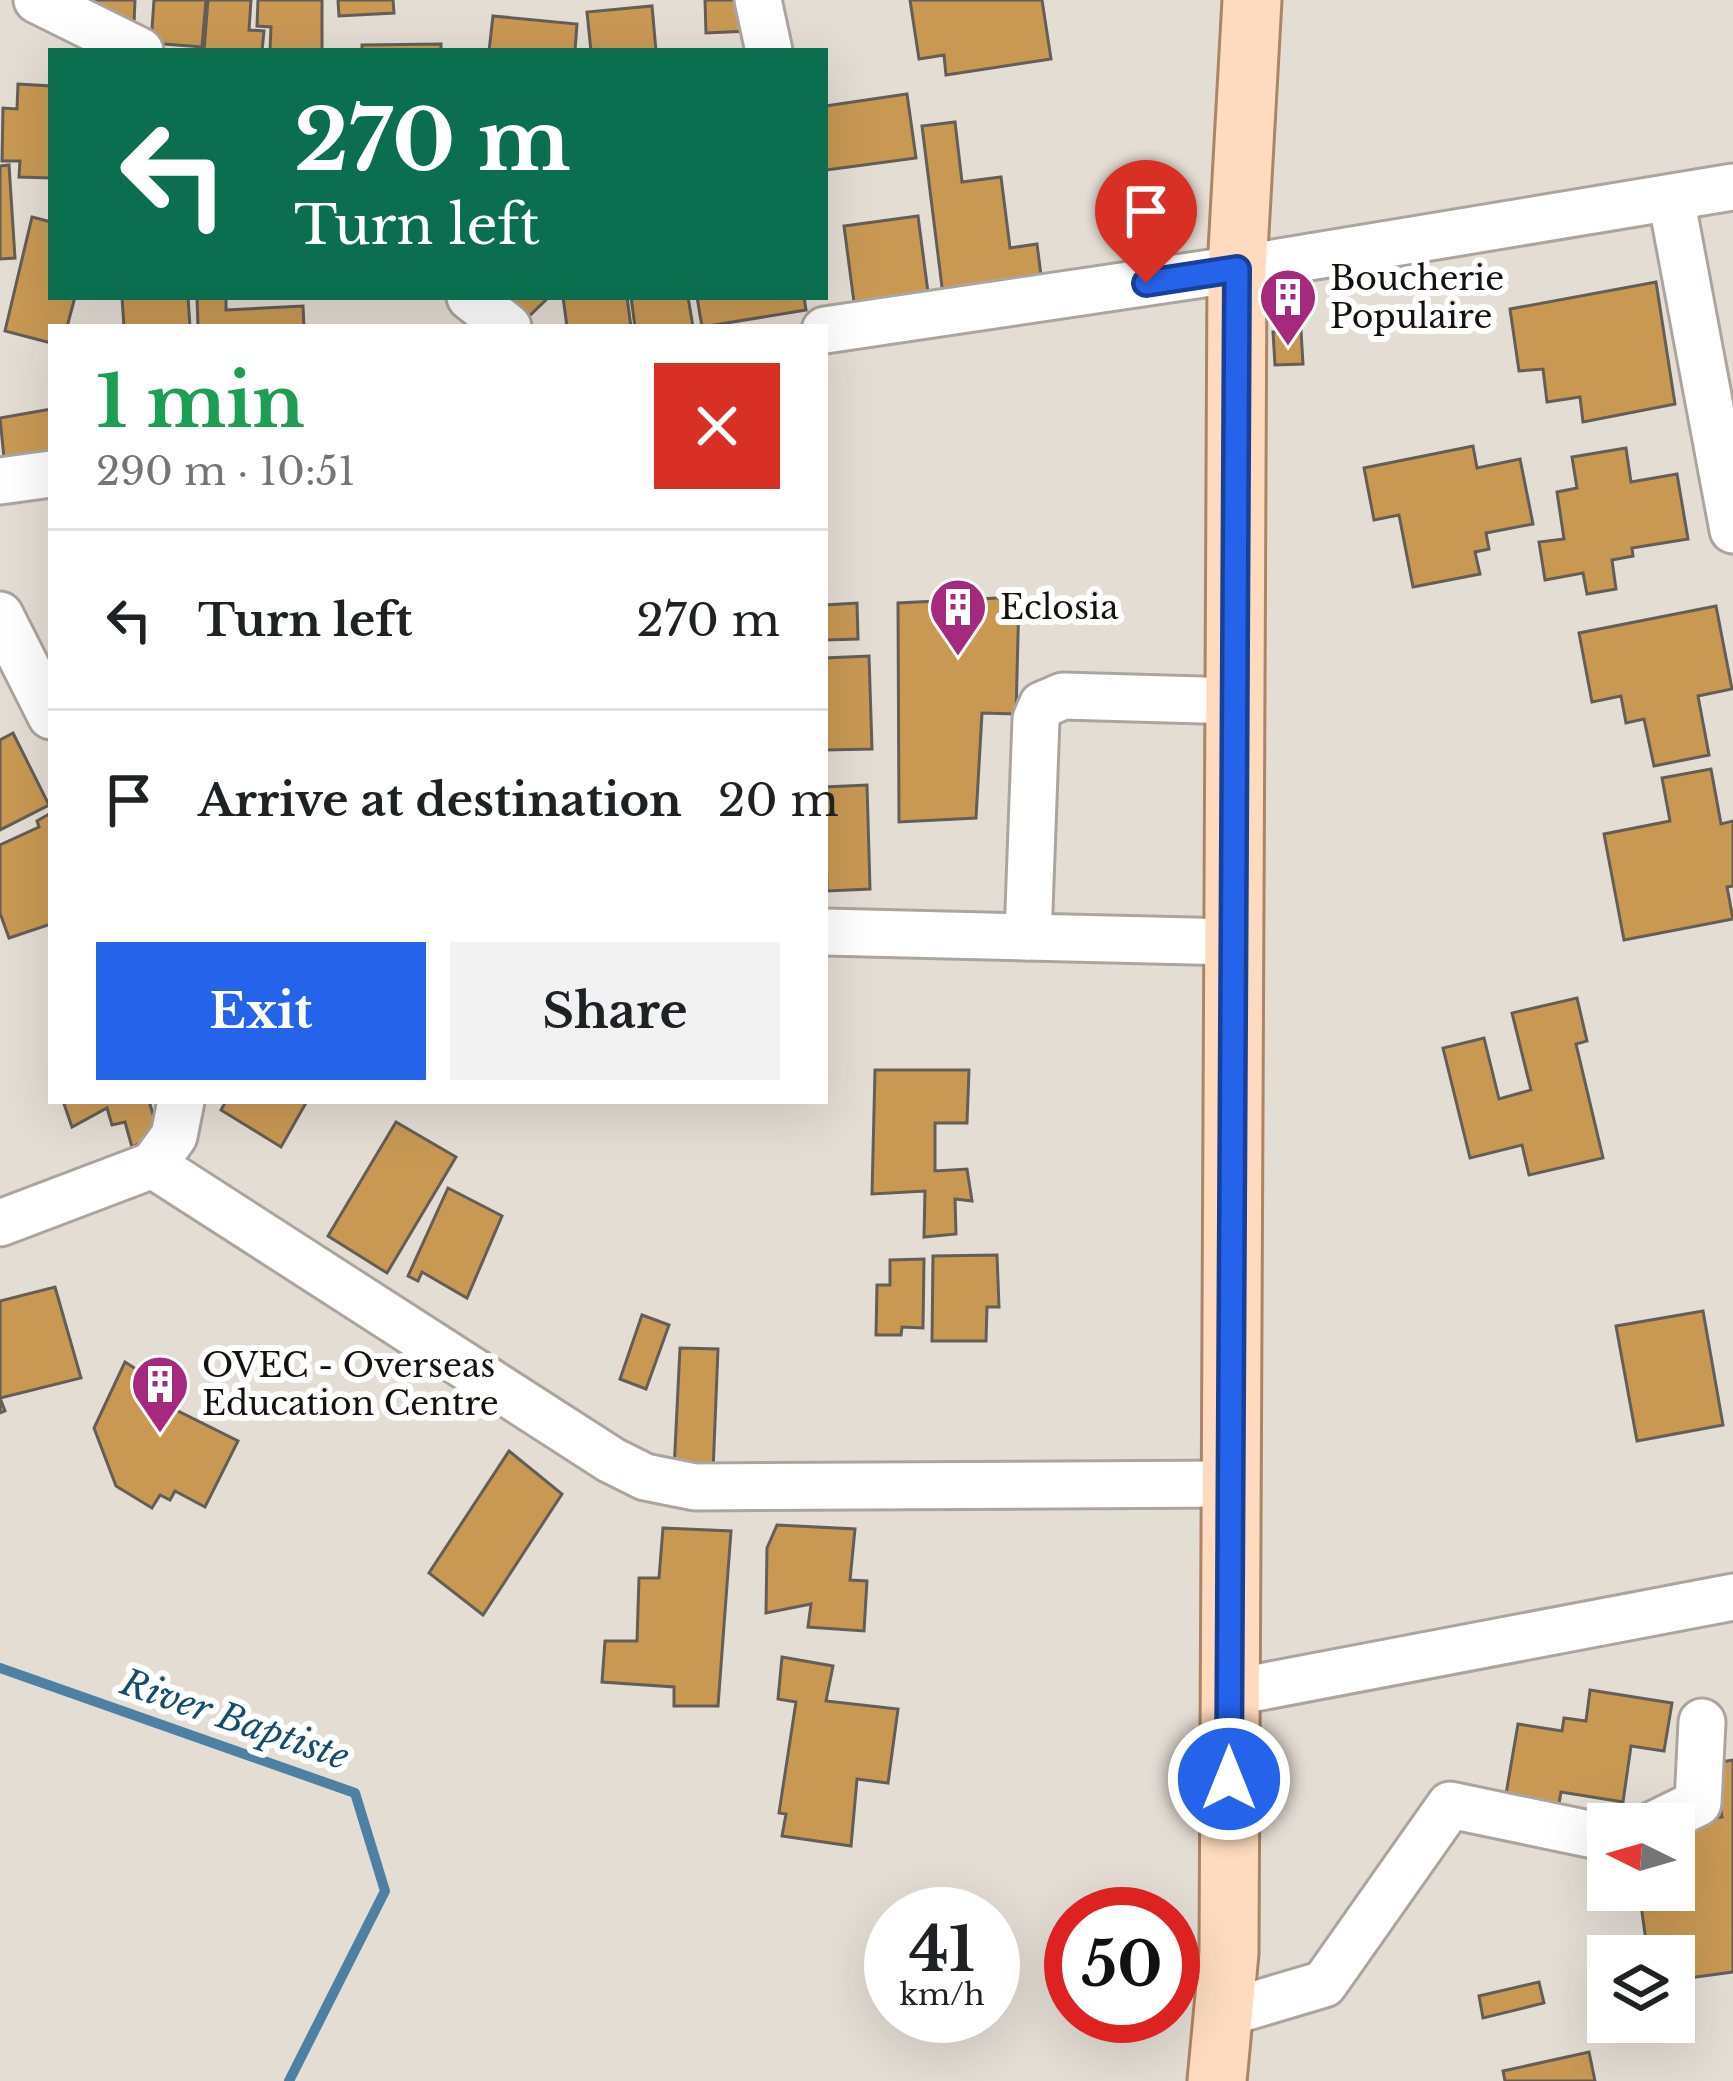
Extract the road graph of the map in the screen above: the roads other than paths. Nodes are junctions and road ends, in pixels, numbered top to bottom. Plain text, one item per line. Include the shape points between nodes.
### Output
1 (37, 0) edge
2 (758, 0) edge
3 (1252, 0) edge
4 (134, 48) edge
5 (768, 48) edge
6 (1733, 187) edge
7 (1671, 198) junction
8 (1237, 269) junction
9 (474, 300) edge
10 (504, 324) edge
11 (828, 327) edge
12 (48, 474) edge
13 (0, 481) edge
14 (1733, 530) edge
15 (0, 615) edge
16 (1237, 700) junction
17 (48, 710) edge
18 (828, 932) edge
19 (1028, 937) junction
20 (1234, 942) junction
21 (180, 1104) edge
22 (153, 1165) junction
23 (0, 1222) edge
24 (1230, 1484) junction
25 (1733, 1597) edge
26 (1229, 1693) junction
27 (1702, 1722) dead end
28 (1695, 1804) edge
29 (1587, 1834) edge
30 (1223, 2014) junction
31 (1216, 2081) edge

1 - 4 street
2 - 5 street
3 - 8 main road
6 - 7 street
7 - 8 street
7 - 14 street
8 - 11 street
8 - 16 main road
9 - 10 street
12 - 13 street
15 - 17 street
16 - 19 street via 1064,697 1042,704
16 - 20 main road
18 - 19 street
19 - 20 street
20 - 24 main road
21 - 22 street via 174,1136
22 - 23 street
22 - 24 street via 645,1477 694,1487
24 - 26 main road
25 - 26 street
26 - 30 main road
27 - 28 street
29 - 30 street via 1450,1805 1324,1984
30 - 31 main road

